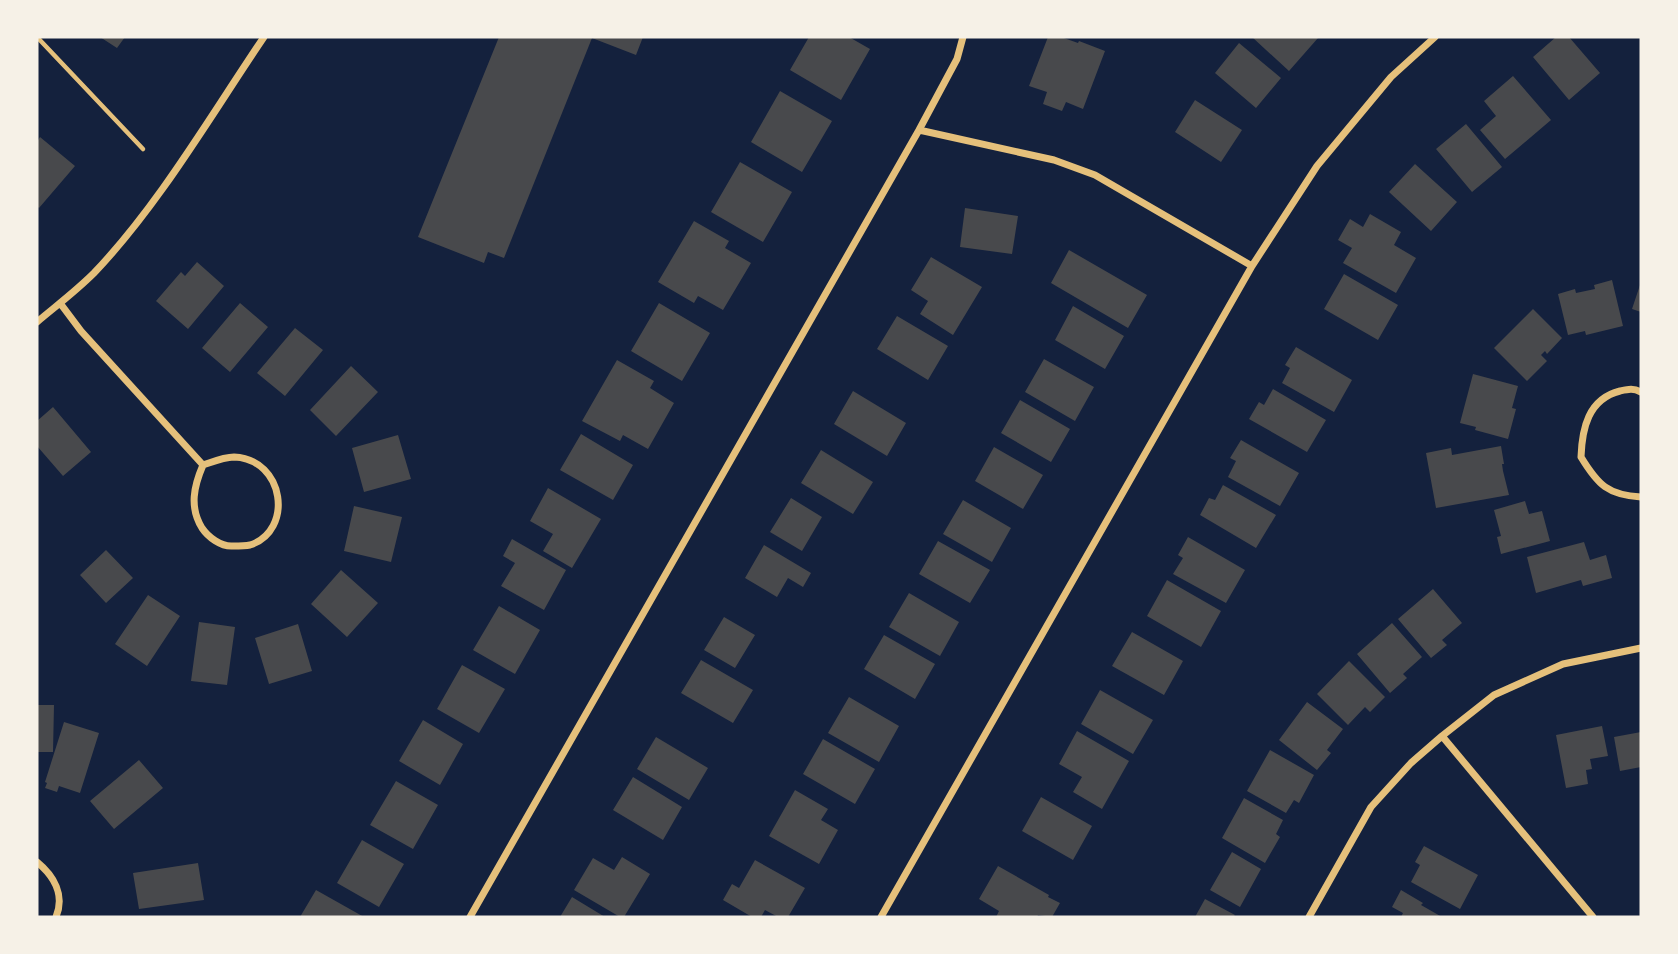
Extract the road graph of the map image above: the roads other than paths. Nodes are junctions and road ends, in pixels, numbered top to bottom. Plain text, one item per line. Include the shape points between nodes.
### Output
1 (264, 37) edge
2 (963, 37) edge
3 (1435, 37) edge
4 (919, 130) junction
5 (1252, 267) junction
6 (60, 303) junction
7 (37, 322) edge
8 (1641, 392) edge
9 (203, 466) junction
10 (1641, 497) edge
11 (1641, 648) edge
12 (1442, 736) junction
13 (37, 862) edge
14 (56, 917) edge
15 (470, 917) edge
16 (881, 917) edge
17 (1309, 917) edge
18 (1593, 917) edge

1 - 6 street via 121,243
2 - 4 street via 957,59
3 - 5 street via 1391,77 1317,166
4 - 5 street via 1054,160 1095,175
4 - 15 street
5 - 16 street
6 - 7 street
6 - 9 street
8 - 10 street via 1633,388 1597,403 1581,439 1581,457 1602,487
9 - 9 street via 194,486 194,507 211,538 228,546 250,545 265,536 277,516 279,494 270,474 253,461 232,457
11 - 12 street via 1563,664 1494,695
12 - 17 street via 1371,807
12 - 18 street
13 - 14 street via 58,888

